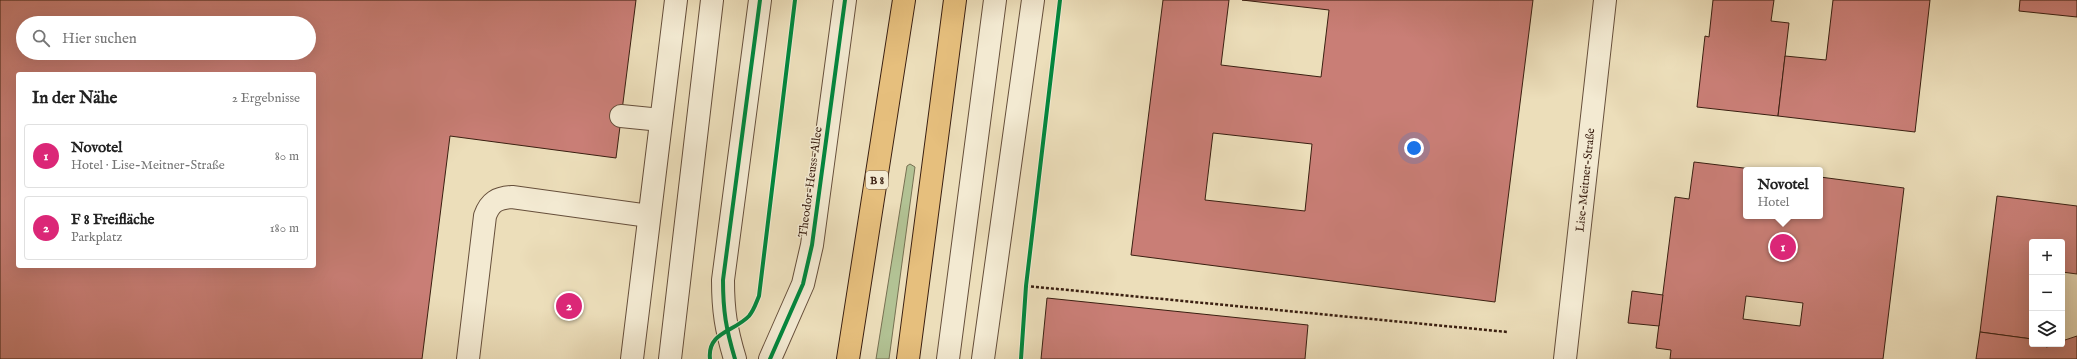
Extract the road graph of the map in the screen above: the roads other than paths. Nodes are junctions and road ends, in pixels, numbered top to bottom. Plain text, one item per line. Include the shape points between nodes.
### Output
1 (676, 0) edge
2 (712, 0) edge
3 (760, 0) edge
4 (845, 0) edge
5 (904, 0) edge
6 (955, 0) edge
7 (995, 0) edge
8 (1033, 0) edge
9 (1605, 0) edge
10 (621, 116) dead end
11 (661, 120) junction
12 (649, 216) junction
13 (769, 358) edge
14 (468, 359) edge
15 (632, 359) edge
16 (670, 359) edge
17 (735, 359) edge
18 (848, 359) edge
19 (908, 359) edge
20 (948, 359) edge
21 (983, 359) edge
22 (1565, 359) edge

1 - 11 street
2 - 16 street
3 - 17 street via 723,280 726,332
4 - 13 street, Theodor-Heuss-Allee via 812,245 803,284
5 - 18 main road, B 8
6 - 19 main road
7 - 20 street
8 - 21 street
9 - 22 street, Lise-Meitner-Straße
10 - 11 street
11 - 12 street
12 - 14 street via 512,197 499,198 489,205 485,216
12 - 15 street

